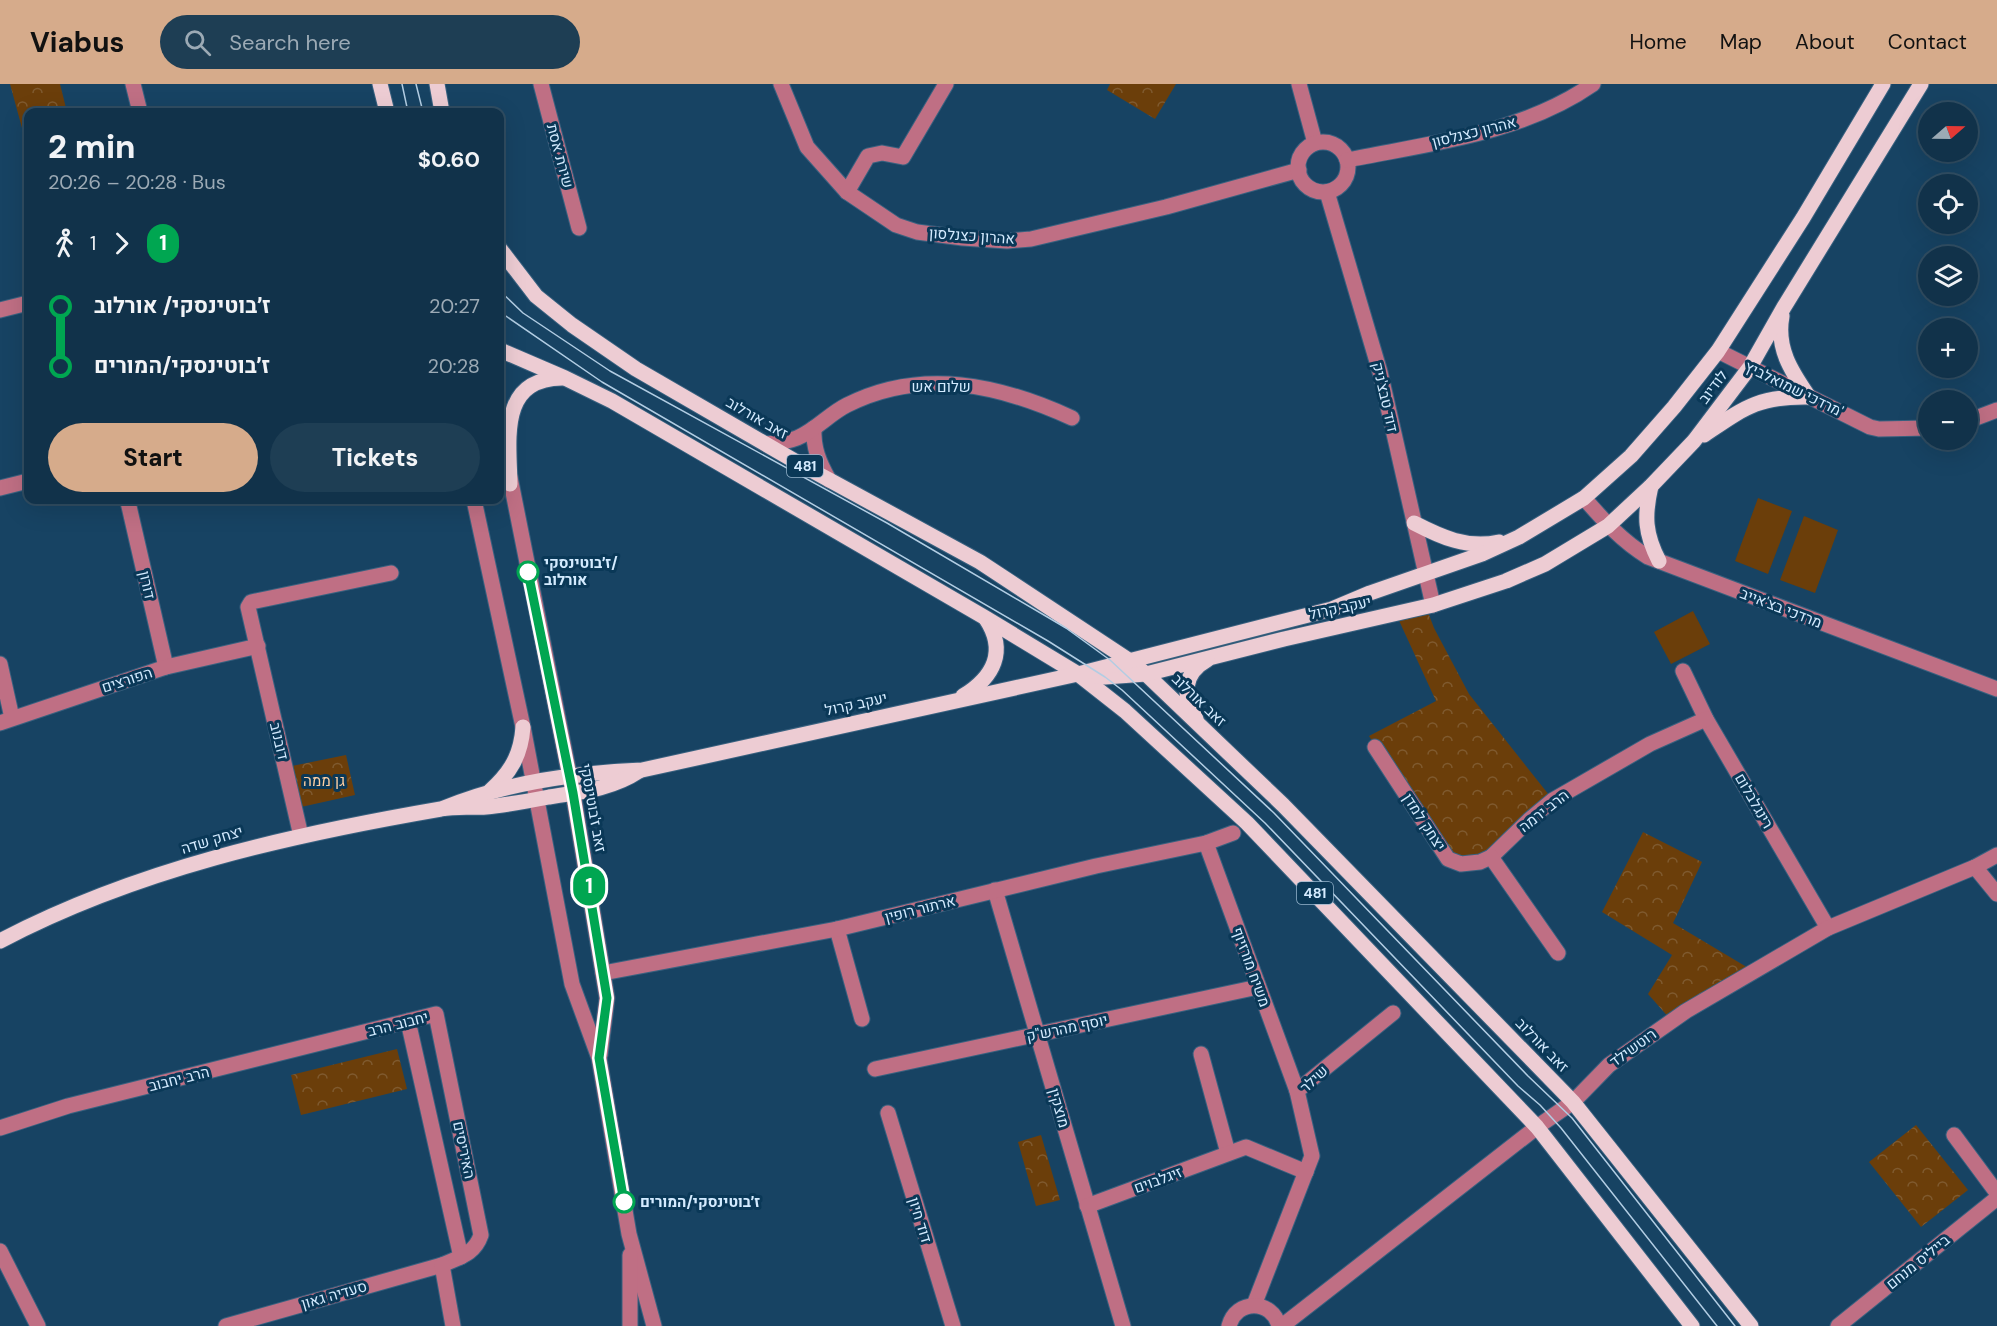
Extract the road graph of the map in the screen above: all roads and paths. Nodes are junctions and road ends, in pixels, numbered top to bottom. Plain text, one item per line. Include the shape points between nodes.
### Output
1 (133, 84) edge
2 (380, 84) edge
3 (437, 84) edge
4 (541, 84) edge
5 (781, 84) edge
6 (946, 84) edge
7 (1299, 84) edge
8 (1593, 84) edge
9 (1883, 84) edge
10 (1922, 84) edge
11 (139, 108) edge
12 (386, 108) edge
13 (441, 108) edge
14 (1315, 143) junction
15 (1347, 160) junction
16 (1299, 170) junction
17 (847, 192) junction
18 (1327, 192) junction
19 (579, 228) dead end
20 (504, 254) edge
21 (24, 304) edge
22 (1784, 307) junction
23 (0, 310) edge
24 (1718, 351) junction
25 (504, 352) edge
26 (1750, 367) junction
27 (565, 378) junction
28 (1809, 397) junction
29 (1997, 410) edge
30 (1072, 418) dead end
31 (1978, 418) edge
32 (814, 428) junction
33 (1918, 428) edge
34 (1694, 441) junction
35 (766, 444) junction
36 (504, 448) edge
37 (504, 451) edge
38 (506, 458) junction
39 (829, 480) junction
40 (24, 482) edge
41 (510, 484) junction
42 (1651, 486) junction
43 (0, 488) edge
44 (1584, 498) junction
45 (128, 504) edge
46 (475, 504) edge
47 (1414, 523) junction
48 (1608, 526) junction
49 (1519, 537) junction
50 (1659, 561) junction
51 (391, 573) dead end
52 (1424, 574) junction
53 (1433, 605) junction
54 (984, 617) junction
55 (258, 646) junction
56 (1212, 657) junction
57 (1130, 661) junction
58 (0, 664) edge
59 (166, 667) junction
60 (1683, 671) dead end
61 (1078, 674) junction
62 (1146, 674) junction
63 (1997, 689) edge
64 (956, 700) junction
65 (1706, 719) junction
66 (6, 721) edge
67 (524, 727) junction
68 (1206, 733) junction
69 (1375, 747) dead end
70 (642, 770) junction
71 (570, 776) junction
72 (534, 782) junction
73 (488, 792) junction
74 (573, 793) junction
75 (538, 799) junction
76 (444, 808) junction
77 (1233, 833) dead end
78 (301, 836) junction
79 (1206, 843) junction
80 (1997, 855) edge
81 (1491, 857) junction
82 (1975, 867) junction
83 (995, 891) junction
84 (1997, 894) edge
85 (1828, 928) junction
86 (837, 929) junction
87 (0, 941) edge
88 (1558, 953) dead end
89 (603, 973) junction
90 (1258, 987) junction
91 (1393, 1013) dead end
92 (436, 1014) joint
93 (862, 1019) dead end
94 (408, 1021) junction
95 (359, 1034) joint
96 (1037, 1035) junction
97 (1201, 1054) dead end
98 (599, 1058) junction
99 (875, 1069) dead end
100 (1297, 1091) junction
101 (1573, 1102) junction
102 (888, 1113) dead end
103 (1537, 1127) junction
104 (0, 1128) edge
105 (1954, 1135) dead end
106 (1228, 1153) junction
107 (1306, 1172) junction
108 (1997, 1193) edge
109 (1997, 1198) edge
110 (1087, 1206) junction
111 (630, 1234) junction
112 (0, 1251) edge
113 (461, 1257) junction
114 (442, 1265) junction
115 (1309, 1304) junction
116 (1254, 1305) junction
117 (1269, 1310) junction
118 (276, 1319) edge
119 (38, 1326) edge
120 (226, 1326) edge
121 (453, 1326) edge
122 (630, 1326) edge
123 (654, 1326) edge
124 (952, 1326) edge
125 (1123, 1326) edge
126 (1229, 1326) edge
127 (1280, 1326) edge
128 (1692, 1326) edge
129 (1751, 1326) edge
130 (1838, 1326) edge

1 - 11 street
2 - 12 main road
3 - 13 main road
4 - 19 street, שירת אסת
5 - 17 street, אהרון כצנלסון via 807,147
6 - 17 street via 903,157 882,153 868,156
7 - 14 street
8 - 15 street, אהרון כצנלסון via 1569,101 1532,118
9 - 24 main road, לודיוב
10 - 22 main road, לודיוב
14 - 15 street via 1335,145
14 - 16 street via 1303,153
15 - 18 street via 1347,175
16 - 17 street, אהרון כצנלסון via 1166,207 1007,241 963,238 896,225
16 - 18 street via 1311,189
18 - 47 street, דוד טבצ'ניק via 1380,372
20 - 35 main road, זאב אורלוב / 481 via 537,296 572,325 636,369
21 - 23 street
22 - 26 main road, לודיוב
22 - 28 main road via 1780,325 1785,358
24 - 26 street, מרדכי שמואלביץ'
24 - 44 main road, לודיוב via 1631,456
25 - 27 main road, 481
26 - 28 street, מרדכי שמואלביץ'
26 - 34 main road, לודיוב
27 - 41 main road via 533,383 519,396 510,425
27 - 54 main road, 481 via 612,401
28 - 33 street, מרדכי שמואלביץ' via 1879,429
28 - 34 main road via 1756,403
29 - 31 street
30 - 32 street, שלום אש via 1004,392 966,385 926,384 888,389 848,405
32 - 35 street, שלום אש via 792,440
32 - 39 street via 816,452
34 - 42 main road, לודיוב
35 - 39 main road, זאב אורלוב / 481
36 - 38 street, זאב ז'בוטינסקי
37 - 38 street
38 - 41 street, זאב ז'בוטינסקי
39 - 57 main road, זאב אורלוב / 481 via 980,562
40 - 43 street
41 - 71 street, זאב ז'בוטינסקי
42 - 48 main road, לודיוב
42 - 50 main road via 1646,523 1649,542
44 - 48 street, מרדכי בצ'אייב
44 - 49 main road, לודיוב
45 - 59 street, דורון
46 - 67 street
47 - 49 main road via 1444,539 1465,543 1489,544
47 - 52 street, דוד טבצ'ניק
48 - 50 street, מרדכי בצ'אייב via 1630,546
48 - 53 main road, לודיוב via 1545,564
49 - 52 main road, לודיוב
50 - 63 street, מרדכי בצ'אייב
51 - 55 street, דובנוב via 251,602 248,606
52 - 53 street, דוד טבצ'ניק
52 - 57 main road, יעקב קרול via 1332,609
53 - 56 main road, יעקב קרול
54 - 61 main road, 481
54 - 64 main road via 997,648 991,671 979,685
55 - 59 street, הפורצים
55 - 78 street, דובנוב
56 - 62 main road, יעקב קרול
56 - 68 main road via 1196,668 1186,688 1189,707
57 - 61 main road, יעקב קרול
57 - 62 main road, זאב אורלוב / 481
58 - 66 street
59 - 66 street, הפורצים
60 - 65 street, רינגלבלום
61 - 62 main road, יעקב קרול
61 - 64 main road, יעקב קרול
61 - 103 main road, 481 via 1125,711 1247,823
62 - 68 main road, זאב אורלוב / 481
64 - 70 main road, יעקב קרול
65 - 81 street, הרב ירמה via 1650,744 1553,800
65 - 85 street, רינגלבלום
67 - 72 street
67 - 73 main road via 517,759
68 - 101 main road, זאב אורלוב / 481 via 1283,805
69 - 81 street, יצחק למדן via 1448,859 1461,864
70 - 71 main road, יעקב קרול
70 - 74 main road, יעקב קרול via 610,785
71 - 72 main road, יצחק שדה
71 - 74 street, זאב ז'בוטינסקי
72 - 73 main road, יצחק שדה
72 - 75 street
73 - 76 main road, יצחק שדה
74 - 75 main road, יעקב קרול
74 - 89 street, זאב ז'בוטינסקי
75 - 76 main road, יצחק שדה
75 - 98 street via 572,984
76 - 78 main road, יצחק שדה
77 - 79 street, ארתור רופין
78 - 87 main road, יצחק שדה via 224,854 139,882 54,914
79 - 83 street, ארתור רופין
79 - 90 street, משיח מורזיוף
80 - 82 street, רוטשילד
81 - 88 street
82 - 84 street
82 - 85 street, רוטשילד
83 - 86 street, ארתור רופין
83 - 96 street, מוצקין
85 - 101 street, רוטשילד via 1671,1020 1609,1065
86 - 89 street, ארתור רופין
86 - 93 street
89 - 98 street, זאב ז'בוטינסקי via 607,998
90 - 96 street, יוסף מהרש"ק
90 - 100 street, משיח מורזיוף
91 - 100 street, שילר
92 - 94 street, יחבוב הרב
92 - 113 street, האיריסים via 481,1236 478,1245
94 - 95 street, יחבוב הרב
94 - 113 street
95 - 104 street, הרב יחבוב via 68,1106
96 - 99 street, יוסף מהרש"ק
96 - 110 street, מוצקין
97 - 106 street
98 - 111 street
100 - 107 street, שילר via 1312,1156
101 - 103 street, רוטשילד
101 - 129 main road, זאב אורלוב / 481
102 - 124 street, דוד חיון
103 - 115 street, רוטשילד
103 - 128 main road, 481
105 - 108 street
106 - 107 street, זיגלבוים via 1246,1147
106 - 110 street, זיגלבוים
107 - 116 street
109 - 130 street, בייליס מנחם
110 - 125 street, מוצקין
111 - 122 street
111 - 123 street
112 - 119 street
113 - 114 street, האיריסים
114 - 118 street, סעדיה גאון
114 - 121 street
115 - 117 street, רוטשילד via 1290,1311
115 - 127 street, רוטשילד
116 - 117 street
116 - 126 street via 1233,1315
117 - 127 street
118 - 120 street, סעדיה גאון

